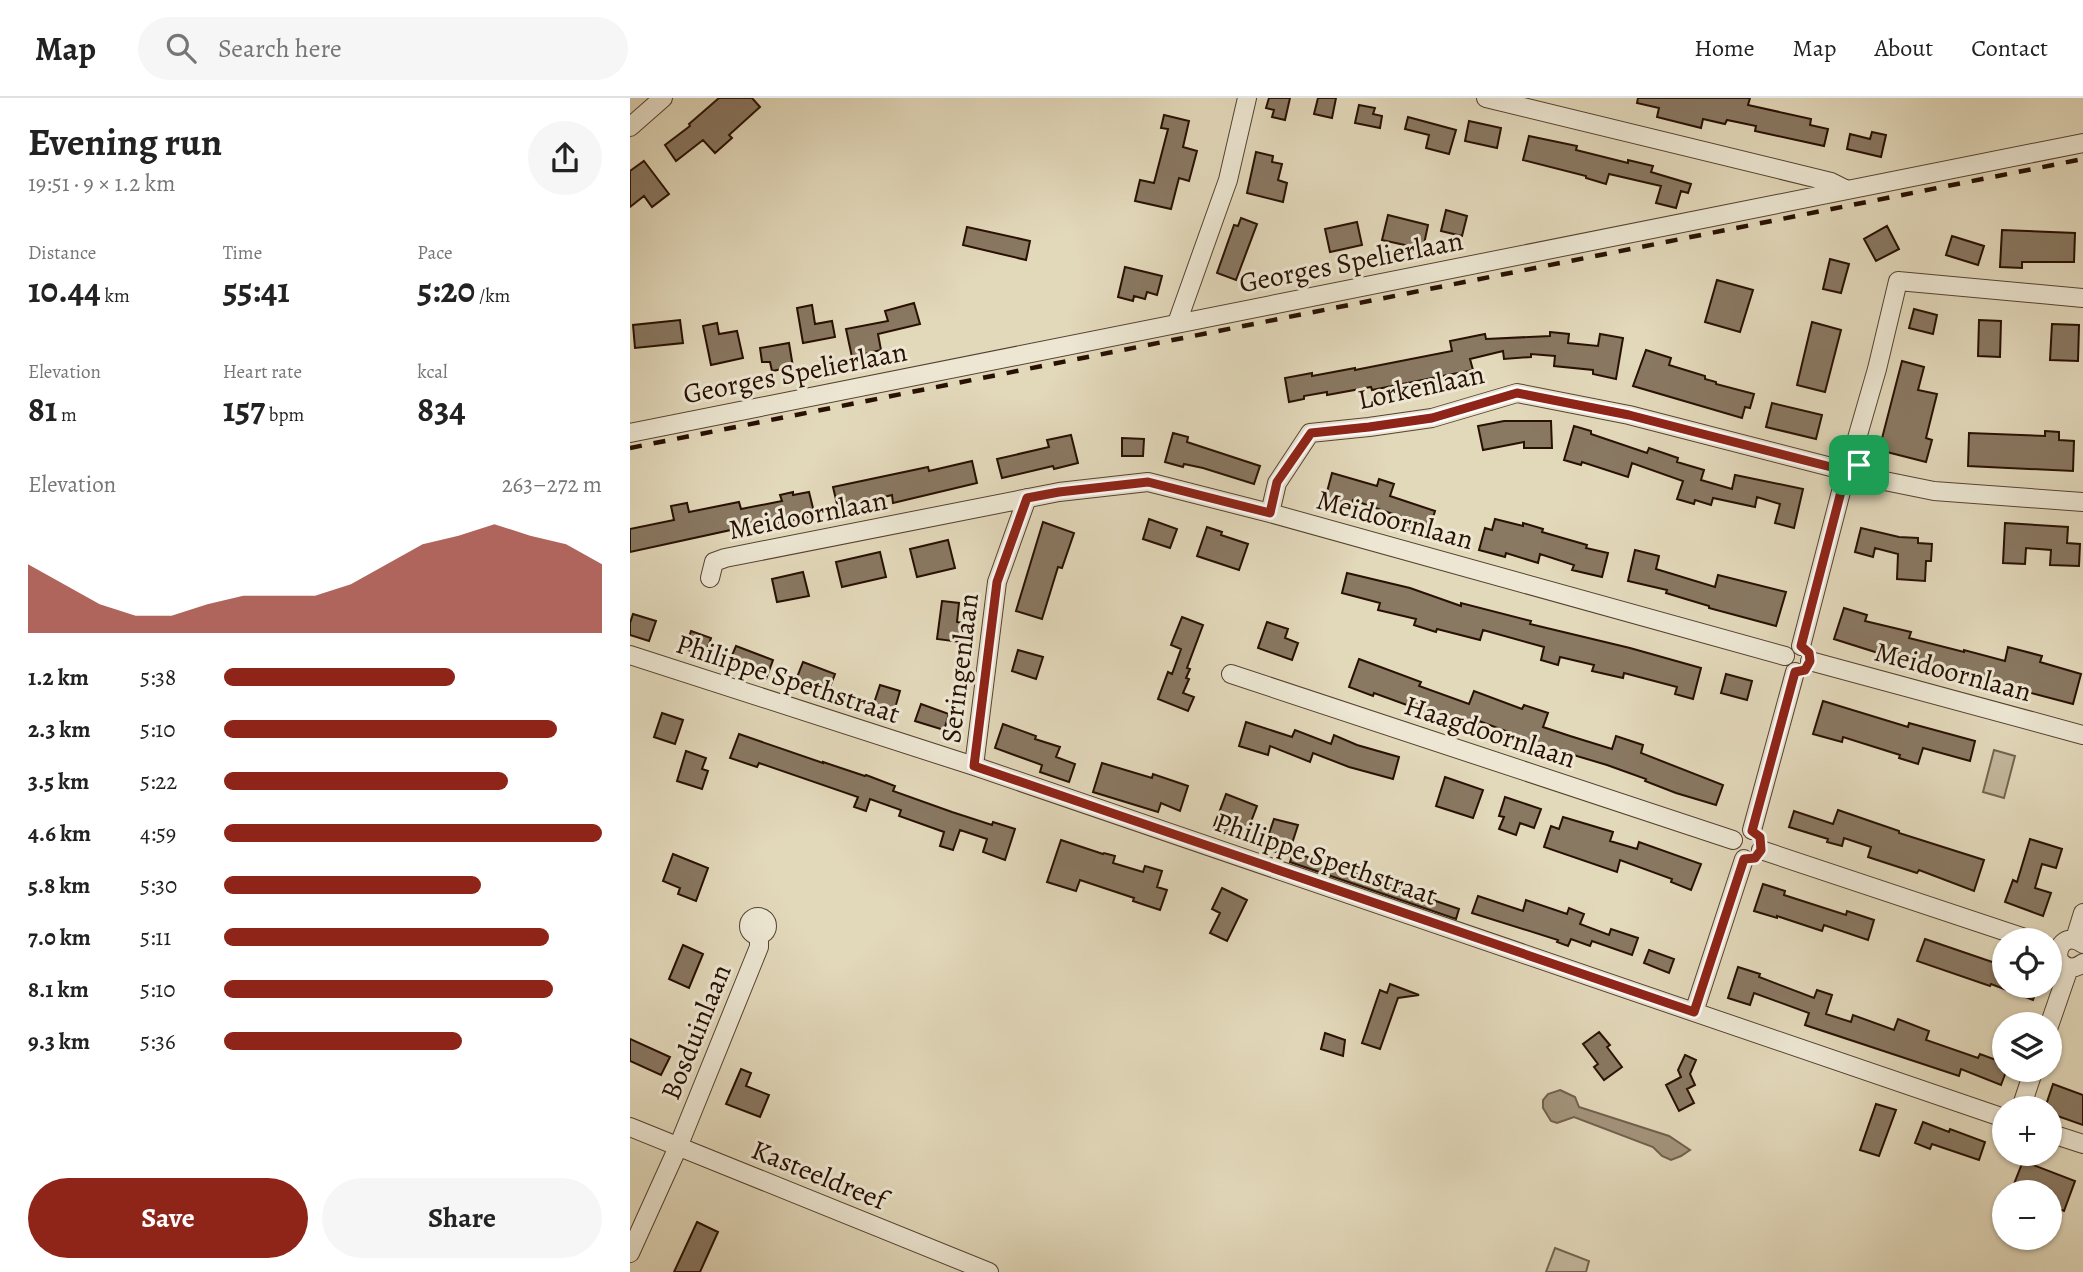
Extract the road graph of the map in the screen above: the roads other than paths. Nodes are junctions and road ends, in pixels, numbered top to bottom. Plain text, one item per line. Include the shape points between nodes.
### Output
1 (663, 98) edge
2 (1247, 98) edge
3 (1486, 98) edge
4 (630, 127) edge
5 (2083, 143) edge
6 (1847, 190) junction
7 (2083, 298) edge
8 (1177, 323) junction
9 (630, 433) edge
10 (1851, 459) junction
11 (1839, 476) junction
12 (1860, 476) junction
13 (1027, 498) junction
14 (2083, 502) edge
15 (1270, 513) junction
16 (710, 578) dead end
17 (1806, 654) junction
18 (630, 655) edge
19 (1785, 656) junction
20 (1795, 672) junction
21 (1231, 674) dead end
22 (2083, 734) edge
23 (974, 766) junction
24 (1752, 831) junction
25 (1733, 840) junction
26 (1761, 850) junction
27 (1744, 859) junction
28 (2083, 914) edge
29 (1995, 928) edge
30 (759, 936) dead end
31 (2062, 942) edge
32 (2079, 942) edge
33 (2076, 966) edge
34 (1694, 1012) junction
35 (2055, 1012) edge
36 (1992, 1114) edge
37 (630, 1127) edge
38 (2062, 1137) edge
39 (2083, 1144) edge
40 (678, 1147) junction
41 (630, 1253) edge
42 (989, 1272) edge

1 - 4 street
2 - 8 street via 1228,180
3 - 6 street via 1831,182
5 - 6 street, Georges Spelierlaan
6 - 8 street, Georges Spelierlaan
7 - 10 street via 1898,281
8 - 9 street, Georges Spelierlaan
10 - 11 street via 1842,459
10 - 12 street via 1859,465
11 - 12 street via 1852,484
11 - 15 street, Lorkenlaan via 1629,415 1517,393 1432,418 1311,433 1277,482
11 - 17 street
12 - 14 street via 1934,491
13 - 15 street, Meidoornlaan via 1148,482
13 - 16 street, Meidoornlaan via 724,558 714,562
13 - 23 street, Seringenlaan via 997,582
15 - 19 street, Meidoornlaan
17 - 19 street via 1791,647
17 - 20 street via 1805,670
17 - 22 street, Meidoornlaan
18 - 23 street, Philippe Spethstraat
19 - 20 street via 1786,666
20 - 24 street
21 - 25 street, Haagdoornlaan
23 - 34 street, Philippe Spethstraat
24 - 25 street via 1740,832
24 - 26 street via 1760,837
25 - 27 street via 1734,851
26 - 27 street via 1755,858
26 - 29 street
27 - 34 street
28 - 32 street
30 - 40 street, Bosduinlaan via 759,947
31 - 32 street
33 - 35 street
34 - 36 street, Philippe Spethstraat
37 - 40 street, Kasteeldreef
38 - 39 street
40 - 41 street, Bosduinlaan
40 - 42 street, Kasteeldreef

